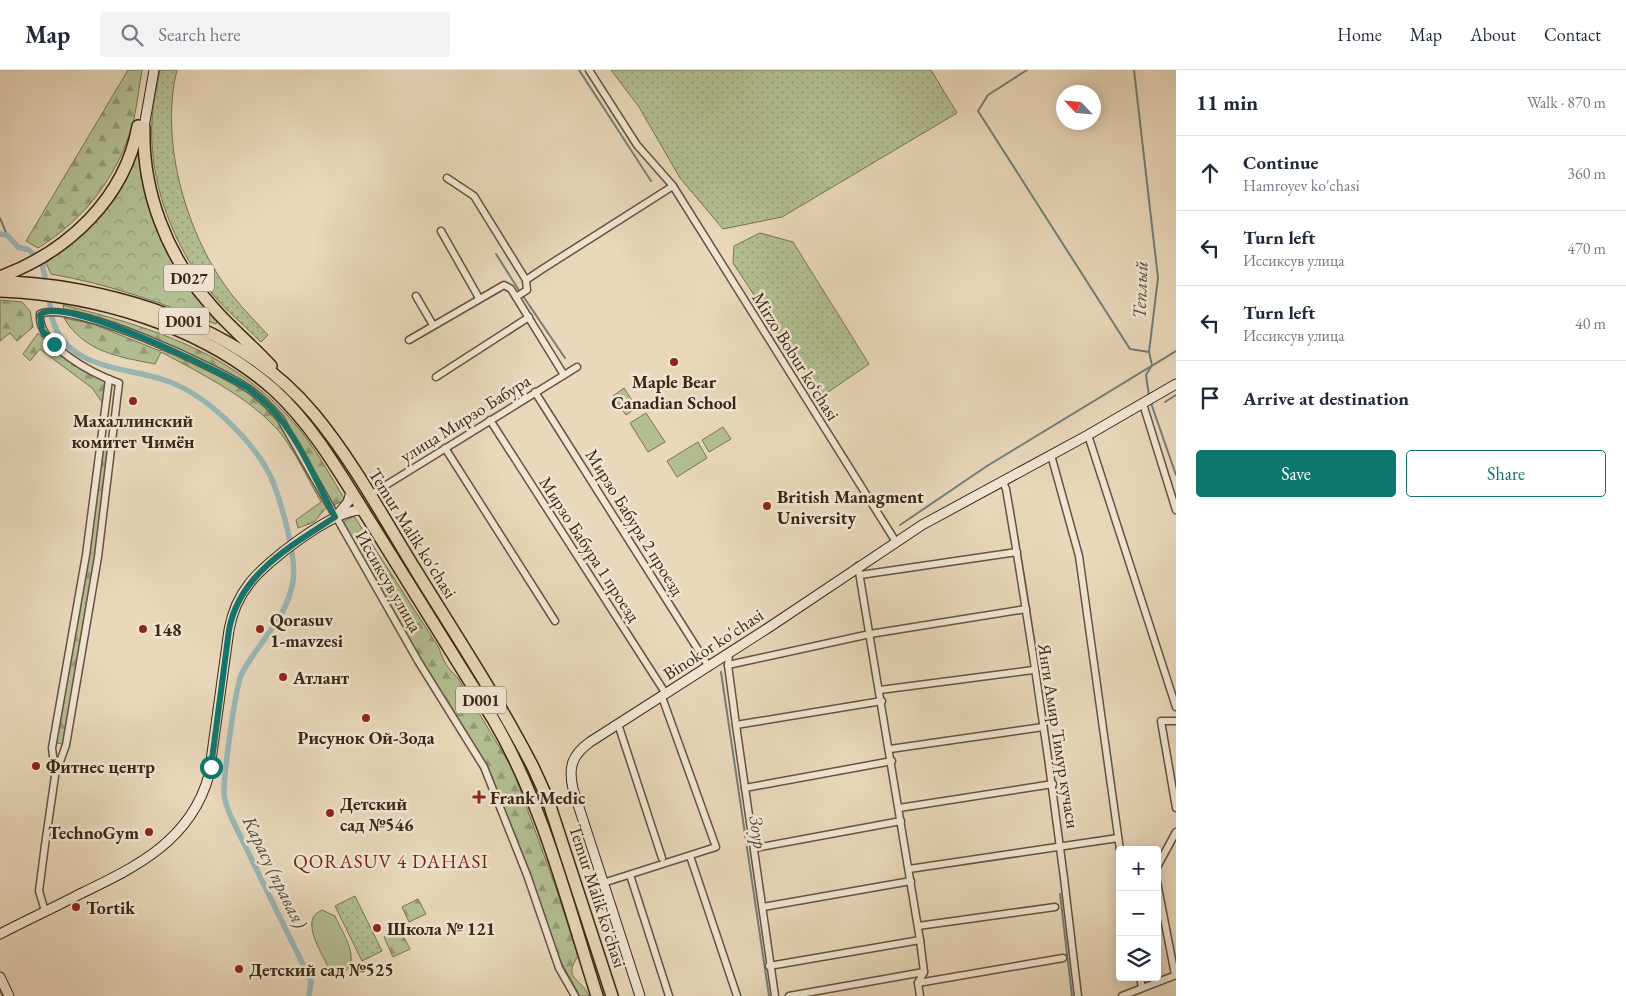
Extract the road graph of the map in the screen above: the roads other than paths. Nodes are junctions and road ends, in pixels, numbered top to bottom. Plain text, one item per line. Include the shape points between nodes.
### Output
1 (148, 70) edge
2 (154, 70) edge
3 (589, 70) edge
4 (141, 127) junction
5 (447, 178) dead end
6 (672, 186) junction
7 (441, 231) dead end
8 (0, 279) edge
9 (526, 280) junction
10 (48, 290) junction
11 (4, 291) edge
12 (416, 296) dead end
13 (516, 297) junction
14 (479, 298) junction
15 (529, 317) junction
16 (433, 325) junction
17 (409, 340) dead end
18 (577, 367) dead end
19 (564, 375) junction
20 (436, 377) dead end
21 (109, 379) junction
22 (1176, 384) edge
23 (535, 392) junction
24 (297, 395) junction
25 (1145, 403) junction
26 (490, 420) junction
27 (1088, 435) junction
28 (445, 448) junction
29 (1051, 455) junction
30 (1003, 482) junction
31 (351, 492) junction
32 (370, 495) junction
33 (362, 510) junction
34 (1176, 510) edge
35 (335, 517) junction
36 (896, 542) junction
37 (1017, 552) junction
38 (859, 570) junction
39 (1026, 609) junction
40 (555, 621) dead end
41 (870, 634) junction
42 (728, 654) junction
43 (728, 665) junction
44 (709, 667) junction
45 (1033, 670) junction
46 (880, 690) junction
47 (664, 696) junction
48 (882, 701) junction
49 (1176, 707) edge
50 (1176, 721) edge
51 (618, 724) junction
52 (736, 725) junction
53 (1043, 727) junction
54 (890, 749) junction
55 (892, 761) junction
56 (55, 776) junction
57 (1053, 784) junction
58 (745, 788) junction
59 (899, 808) junction
60 (1176, 808) edge
61 (901, 821) junction
62 (1176, 832) edge
63 (1118, 838) junction
64 (1061, 845) junction
65 (1119, 846) edge
66 (754, 848) junction
67 (690, 856) junction
68 (662, 858) dead end
69 (1161, 860) edge
70 (909, 869) junction
71 (630, 874) junction
72 (911, 881) junction
73 (603, 883) junction
74 (1159, 891) edge
75 (1056, 907) dead end
76 (764, 908) junction
77 (45, 911) junction
78 (588, 921) junction
79 (575, 926) junction
80 (918, 926) junction
81 (0, 934) edge
82 (920, 940) junction
83 (1063, 958) dead end
84 (769, 966) junction
85 (924, 972) junction
86 (1175, 975) edge
87 (0, 978) edge
88 (1141, 981) edge
89 (918, 983) junction
90 (1142, 988) junction
91 (9, 996) edge
92 (575, 996) edge
93 (597, 996) edge
94 (612, 996) edge
95 (640, 996) edge
96 (669, 996) edge
97 (737, 996) edge
98 (775, 996) edge
99 (789, 996) edge
100 (920, 996) edge
101 (1078, 996) edge
102 (1122, 996) edge

1 - 4 main road, D027
2 - 4 main road, D027
3 - 6 street, Mirzo Bobur ko‘chasi via 637,144
4 - 8 highway, D027 via 130,157 105,200 80,229 39,259
4 - 24 highway, D027 via 155,206 180,264 208,303 259,352
5 - 9 street via 474,196
6 - 9 street
6 - 36 street, Mirzo Bobur ko‘chasi
7 - 14 street
8 - 10 highway, Temur Malik ko'chasi / D001
9 - 13 street via 527,290
10 - 11 highway, Temur Malik ko'chasi
10 - 24 highway, Temur Malik ko'chasi / D001 via 138,305 197,327 260,364
10 - 31 highway, Temur Malik ko'chasi / D001 via 167,326 237,362 290,406 313,434
12 - 16 street
13 - 14 street via 504,284
13 - 15 street
14 - 16 street
15 - 19 street
15 - 20 street
16 - 17 street
18 - 19 street, улица Мирзо Бабура
19 - 23 street, улица Мирзо Бабура
21 - 35 street, Иссиксув улица via 71,358 50,340 40,324 40,314 60,311 129,332 205,365 249,389 288,429
21 - 56 street via 86,555 52,748
21 - 56 street, Иссиксув улица via 118,383 98,557 66,745
22 - 25 main road, Binokor ko'chasi
23 - 26 street, улица Мирзо Бабура
23 - 44 street, Мирзо Бабура 2 проезд
24 - 32 highway, Temur Malik ko'chasi / D001 via 336,443
25 - 27 main road, Binokor ko'chasi
25 - 34 street
26 - 28 street, улица Мирзо Бабура
26 - 47 street, Мирзо Бабура 1 проезд
27 - 29 main road, Binokor ko'chasi
27 - 49 street
28 - 32 street, улица Мирзо Бабура
28 - 40 street
29 - 30 main road, Binokor ko'chasi
29 - 63 street via 1078,556
30 - 36 main road, Binokor ko'chasi
30 - 37 street, Янги Амир Тимур кучаси
31 - 33 highway, Temur Malik ko'chasi / D001
31 - 35 main road via 346,505
32 - 78 highway, Temur Malik ko'chasi / D001 via 534,767
33 - 35 main road
33 - 79 highway, Temur Malik ko'chasi / D001 via 517,762 532,796
35 - 77 main road via 255,576 233,612 211,767 204,791 191,814 174,835 146,860
35 - 92 street, Иссиксув улица via 484,767 527,875 559,968
36 - 38 main road, Binokor ko'chasi
37 - 38 street
37 - 39 street, Янги Амир Тимур кучаси
38 - 41 street
38 - 42 main road, Binokor ko'chasi
39 - 41 street
39 - 45 street, Янги Амир Тимур кучаси
41 - 43 street
41 - 46 street
42 - 43 street
42 - 44 main road, Binokor ko'chasi
43 - 52 street
44 - 47 main road, Binokor ko'chasi
45 - 46 street
45 - 53 street, Янги Амир Тимур кучаси
46 - 48 street
47 - 51 main road, Binokor ko'chasi
47 - 67 street, Мирзо Бабура 1 проезд via 716,847
48 - 52 street
48 - 54 street
50 - 60 street via 1161,720
51 - 68 street
51 - 73 main road, Binokor ko'chasi via 579,751 571,762 570,771 575,798
52 - 58 street
53 - 54 street
53 - 57 street, Янги Амир Тимур кучаси
54 - 55 street
55 - 58 street
55 - 59 street
56 - 77 street via 39,891
57 - 59 street
57 - 64 street, Янги Амир Тимур кучаси
58 - 66 street
59 - 61 street
61 - 66 street
61 - 70 street
62 - 69 street
63 - 64 street
63 - 65 street
64 - 70 street
64 - 101 street, Янги Амир Тимур кучаси
66 - 76 street
67 - 71 street
67 - 97 street
70 - 72 street
71 - 73 street
71 - 96 street
72 - 76 street
72 - 80 street
73 - 95 main road, Binokor ko'chasi
74 - 86 street
75 - 80 street
76 - 84 street
77 - 81 main road
78 - 79 highway
78 - 94 highway, Temur Malik ko'chasi / D001
79 - 93 highway, Temur Malik ko'chasi / D001
80 - 82 street
82 - 84 street
82 - 85 street
83 - 89 street
84 - 98 street
85 - 89 street
85 - 99 street
86 - 90 street
87 - 91 main road
88 - 90 street
89 - 100 street
90 - 102 street

